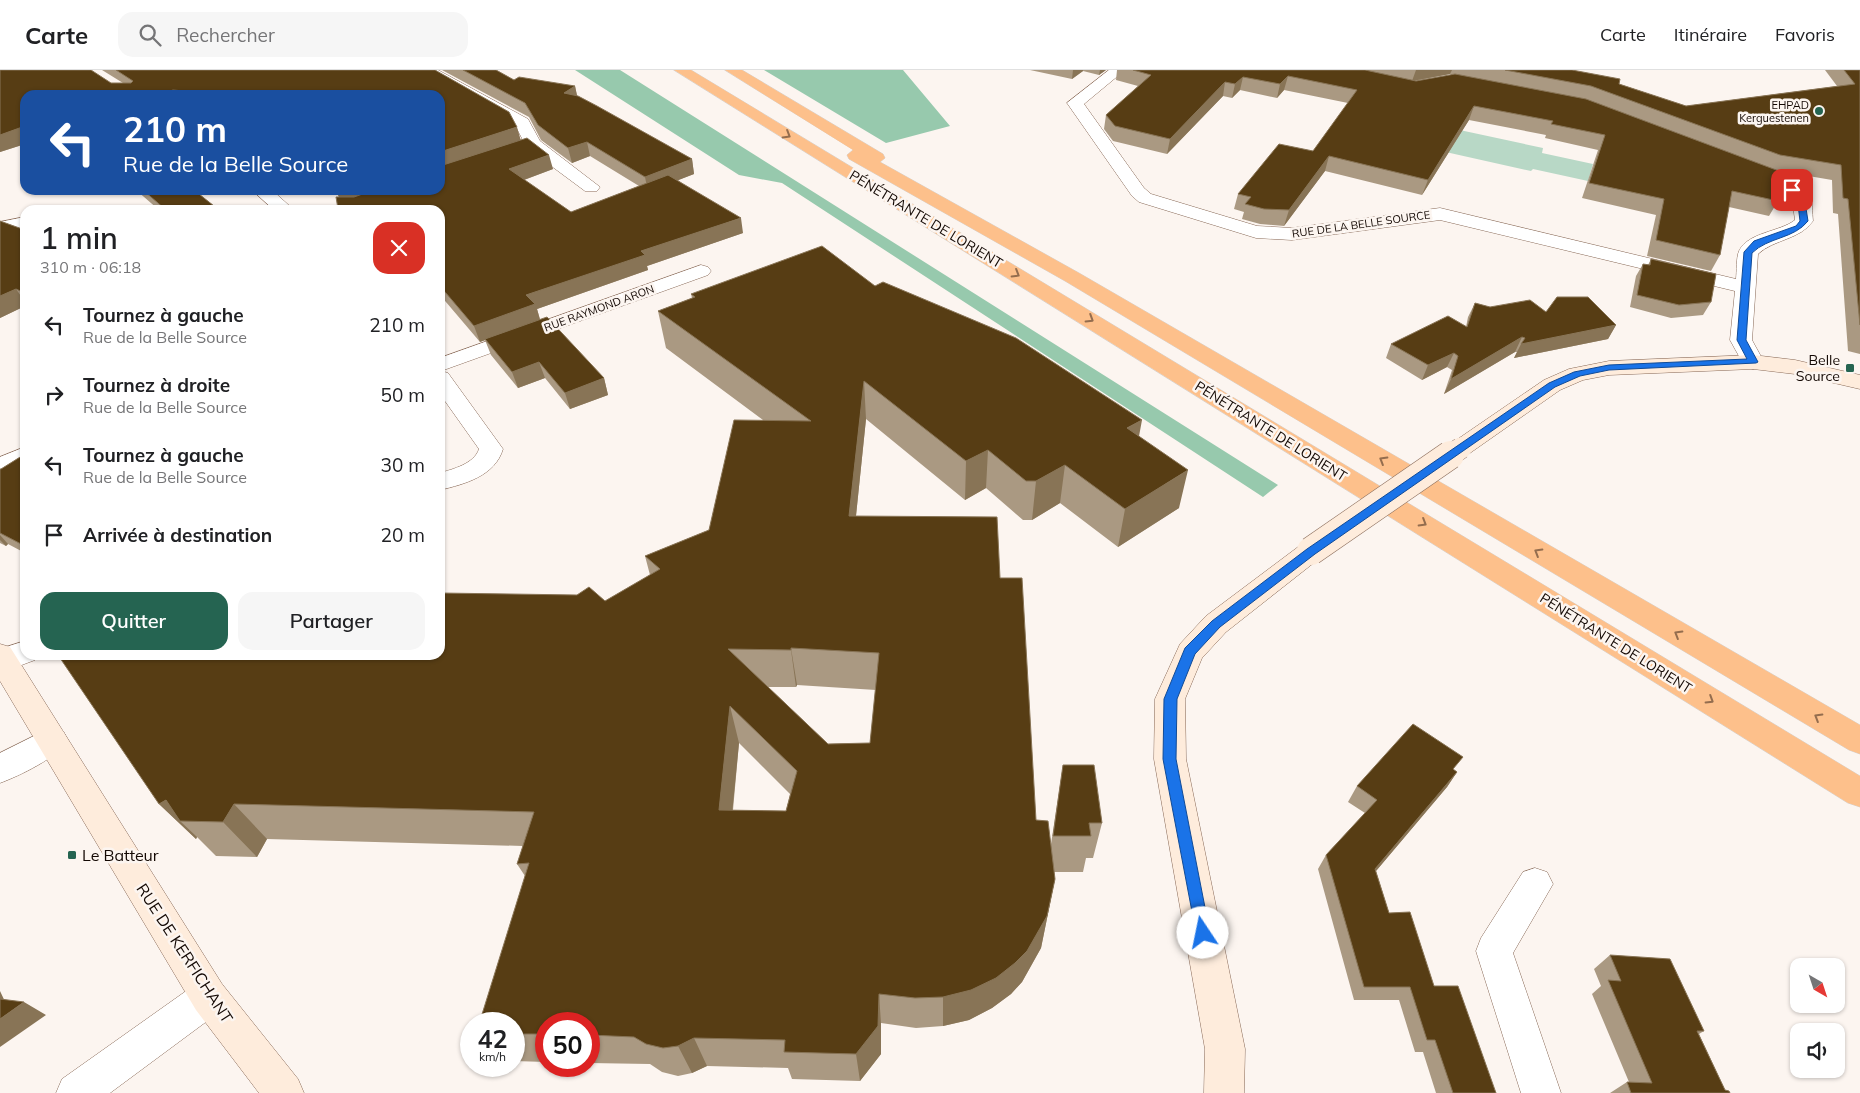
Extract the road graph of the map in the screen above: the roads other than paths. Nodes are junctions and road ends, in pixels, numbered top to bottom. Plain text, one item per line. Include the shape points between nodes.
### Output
1 (427, 70) edge
2 (712, 70) edge
3 (732, 70) edge
4 (1118, 70) edge
5 (674, 72) edge
6 (533, 144) junction
7 (514, 150) edge
8 (1731, 163) edge
9 (591, 187) dead end
10 (267, 195) edge
11 (279, 205) edge
12 (20, 224) edge
13 (0, 228) edge
14 (701, 271) dead end
15 (1072, 277) junction
16 (1745, 287) junction
17 (1753, 362) junction
18 (445, 363) edge
19 (1860, 382) edge
20 (445, 385) edge
21 (20, 457) edge
22 (0, 466) edge
23 (445, 480) edge
24 (9, 656) edge
25 (52, 740) junction
26 (1860, 741) edge
27 (0, 769) edge
28 (1860, 793) edge
29 (1535, 884) dead end
30 (209, 997) junction
31 (76, 1093) edge
32 (284, 1093) edge
33 (1224, 1093) edge
34 (1541, 1093) edge

1 - 6 street via 522,122
2 - 15 highway, PÉNÉTRANTE DE LORIENT
3 - 15 highway
4 - 16 street, RUE DE LA BELLE SOURCE via 1075,103 1138,192 1156,203 1256,232 1280,234 1440,214
5 -> 28 highway, PÉNÉTRANTE DE LORIENT via 745,110 1057,299
6 - 7 street
6 - 9 street
8 - 16 street via 1784,183 1801,196 1804,221 1798,228 1757,243 1748,252
10 - 11 street
12 - 13 street
14 - 18 street, RUE RAYMOND ARON
26 -> 15 highway, PÉNÉTRANTE DE LORIENT
16 - 17 street via 1741,340
17 - 19 main road via 1794,367
17 - 33 main road, bridge via 1609,368 1577,374 1552,385 1311,551 1216,624 1190,652 1170,699 1170,759 1225,1049
20 - 23 street via 489,443 490,455 479,466
21 - 22 street
24 - 25 main road, RUE DE KERFICHANT
25 - 27 street
25 - 30 main road, RUE DE KERFICHANT
29 - 34 street via 1494,952
30 - 31 street
30 - 32 main road, RUE DE KERFICHANT

